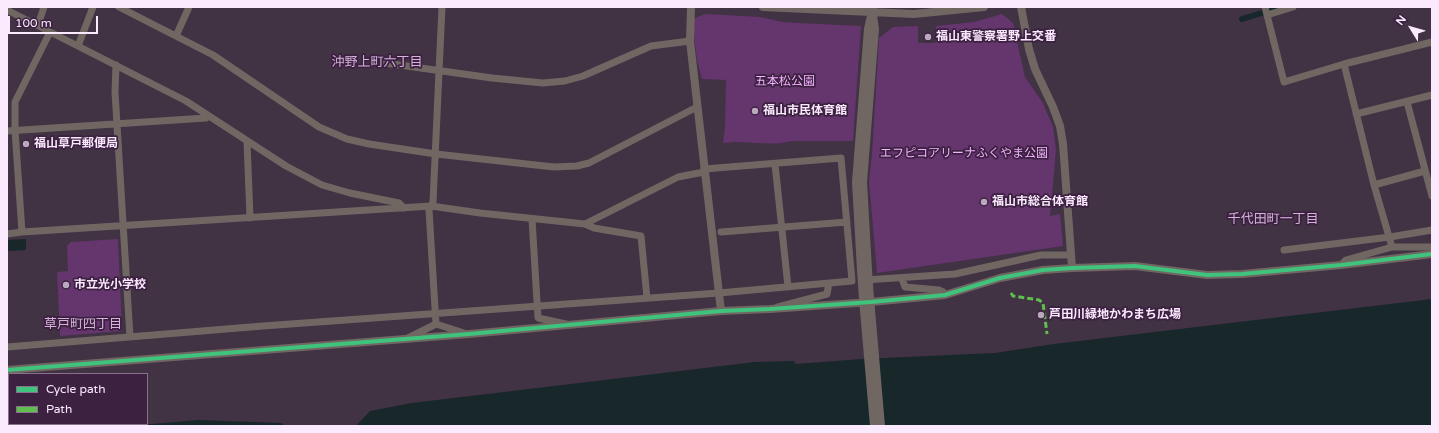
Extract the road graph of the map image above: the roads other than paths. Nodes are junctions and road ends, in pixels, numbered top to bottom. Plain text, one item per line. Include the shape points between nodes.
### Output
1 (44, 7) edge
2 (94, 7) edge
3 (119, 7) edge
4 (189, 7) edge
5 (442, 7) edge
6 (691, 7) edge
7 (763, 7) edge
8 (775, 7) edge
9 (984, 7) edge
10 (1021, 7) edge
11 (1265, 7) edge
12 (1293, 7) edge
13 (7, 10) edge
14 (873, 10) edge
15 (915, 11) edge
16 (1267, 15) junction
17 (38, 25) junction
18 (50, 32) junction
19 (176, 36) junction
20 (690, 41) junction
21 (1432, 42) edge
22 (78, 46) junction
23 (378, 62) dead end
24 (1344, 64) junction
25 (116, 65) junction
26 (440, 71) junction
27 (1432, 95) edge
28 (1407, 102) junction
29 (697, 107) junction
30 (1356, 114) junction
31 (209, 116) junction
32 (117, 124) junction
33 (15, 130) junction
34 (7, 131) edge
35 (247, 141) junction
36 (436, 154) junction
37 (776, 164) junction
38 (704, 171) junction
39 (1425, 171) junction
40 (1374, 185) junction
41 (1432, 196) edge
42 (431, 206) junction
43 (404, 208) junction
44 (250, 218) junction
45 (532, 219) junction
46 (847, 222) junction
47 (585, 224) junction
48 (123, 226) junction
49 (782, 227) junction
50 (1432, 230) edge
51 (22, 232) junction
52 (721, 232) dead end
53 (7, 234) edge
54 (1390, 237) junction
55 (1392, 247) junction
56 (1432, 247) edge
57 (1284, 250) dead end
58 (1432, 254) edge
59 (1071, 255) junction
60 (1341, 265) junction
61 (1072, 268) junction
62 (902, 278) junction
63 (852, 281) junction
64 (829, 283) junction
65 (788, 287) junction
66 (719, 293) junction
67 (945, 295) junction
68 (647, 298) junction
69 (867, 303) junction
70 (537, 307) junction
71 (770, 310) junction
72 (721, 311) junction
73 (436, 314) junction
74 (436, 324) junction
75 (574, 325) junction
76 (468, 334) junction
77 (130, 337) junction
78 (408, 338) junction
79 (7, 347) edge
80 (7, 370) edge
81 (874, 426) edge
82 (881, 426) edge

1 - 17 street
2 - 22 street
3 - 19 street
4 - 19 street
5 - 26 street
6 - 20 street
7 - 8 street
8 - 14 street
9 - 15 street
10 - 59 street via 1034,69 1060,126
11 - 16 street
12 - 16 street
13 - 17 street
14 - 15 street
14 - 69 street, bridge via 875,29 863,182
16 - 24 street via 1284,82
17 - 18 street
18 - 22 street
18 - 33 street via 15,102
19 - 36 street via 213,55 320,127 347,139
20 - 26 street via 651,46 565,81 543,83
20 - 29 street
21 - 24 street
22 - 25 street
23 - 26 street
24 - 30 street
25 - 31 street via 186,101
25 - 32 street
26 - 36 street
27 - 28 street
28 - 30 street
28 - 39 street
29 - 36 street via 589,163 577,166 554,167
29 - 38 street
30 - 40 street
31 - 32 street
31 - 35 street
32 - 33 street
32 - 48 street
33 - 34 street
33 - 51 street
35 - 43 street via 322,185 399,203
35 - 44 street
36 - 42 street
37 - 38 street
37 - 46 street via 842,158
37 - 49 street
38 - 47 street via 678,177
38 - 66 street
39 - 40 street
39 - 41 street
40 - 54 street
42 - 43 street
42 - 45 street
42 - 73 street
43 - 44 street
44 - 48 street
45 - 47 street
45 - 70 street
46 - 49 street
46 - 63 street
47 - 68 street via 594,228 641,236
48 - 51 street
48 - 77 street
49 - 52 street
49 - 65 street
50 - 54 street
51 - 53 street
54 - 55 street
54 - 57 street
55 - 56 street
55 - 60 street via 1346,260
58 - 60 street
59 - 61 street
59 - 62 street via 1041,256 954,274
60 - 61 street via 1208,275 1135,266
61 - 67 street via 1043,270 1000,278
62 - 63 street
62 - 67 street via 905,287 939,290
63 - 64 street
64 - 65 street
64 - 71 street via 827,294
65 - 66 street
66 - 68 street
66 - 72 street
67 - 69 street
68 - 70 street
69 - 71 street
69 - 81 street
69 - 82 street
70 - 73 street
70 - 75 street via 538,318
71 - 72 street
72 - 75 street
73 - 74 street
73 - 77 street
74 - 76 street
74 - 78 street
75 - 76 street
76 - 78 street
77 - 79 street
78 - 80 street

